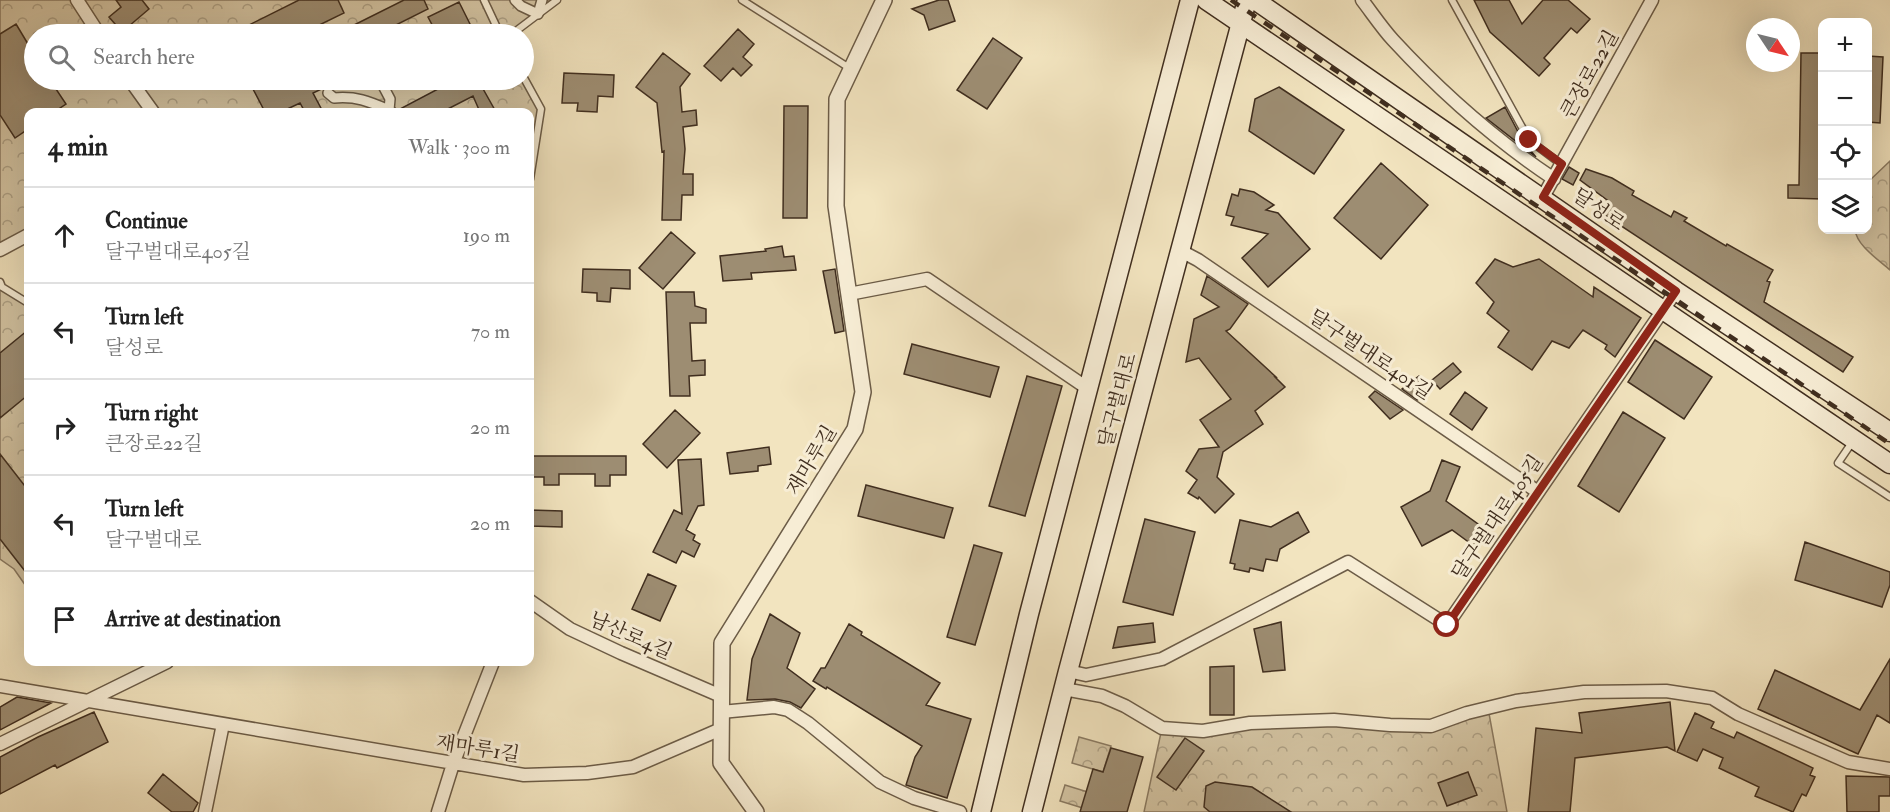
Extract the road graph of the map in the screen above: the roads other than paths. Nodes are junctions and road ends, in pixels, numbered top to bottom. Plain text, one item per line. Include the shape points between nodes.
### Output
1 (77, 0) edge
2 (484, 0) edge
3 (515, 0) edge
4 (542, 0) edge
5 (557, 0) edge
6 (742, 0) edge
7 (884, 0) edge
8 (1190, 0) edge
9 (1206, 0) edge
10 (1247, 0) edge
11 (1255, 0) edge
12 (1362, 0) edge
13 (1452, 0) edge
14 (1652, 0) edge
15 (538, 14) junction
16 (1240, 23) junction
17 (93, 24) edge
18 (495, 24) edge
19 (525, 24) edge
20 (851, 69) junction
21 (137, 90) edge
22 (385, 90) edge
23 (531, 90) edge
24 (328, 93) dead end
25 (150, 108) edge
26 (379, 108) edge
27 (389, 108) edge
28 (534, 154) edge
29 (1562, 164) junction
30 (1554, 179) junction
31 (1543, 197) junction
32 (24, 237) edge
33 (0, 250) edge
34 (1181, 250) junction
35 (0, 282) edge
36 (1676, 291) junction
37 (849, 294) junction
38 (24, 301) edge
39 (1664, 309) junction
40 (1088, 388) junction
41 (1890, 432) edge
42 (1854, 439) junction
43 (1890, 464) edge
44 (1538, 492) junction
45 (1890, 497) edge
46 (534, 604) edge
47 (159, 666) edge
48 (491, 666) edge
49 (1068, 671) junction
50 (0, 686) edge
51 (1064, 689) junction
52 (721, 696) junction
53 (92, 700) junction
54 (721, 712) junction
55 (223, 724) junction
56 (721, 729) junction
57 (0, 744) edge
58 (453, 764) junction
59 (1890, 768) edge
60 (205, 812) edge
61 (438, 812) edge
62 (756, 812) edge
63 (960, 812) edge
64 (981, 812) edge
65 (1032, 812) edge

1 - 17 street
2 - 18 lane
3 - 15 street
4 - 15 street
5 - 15 lane
6 - 20 lane
7 - 20 street, 재마루길
8 - 40 main road, 달구벌대로
9 - 16 main road
10 - 16 main road, 달구벌대로
11 - 31 main road, 달성로
12 - 30 street via 1392,39 1443,89 1523,159
13 - 29 lane via 1529,140
14 - 29 street, 큰장로22길
15 - 19 lane
16 - 34 main road, 달구벌대로
16 - 39 main road
20 - 37 street, 재마루길 via 837,99 836,206
21 - 25 street
22 - 27 street
23 - 28 lane via 541,109
24 - 26 street via 334,98 350,96
29 - 30 street, 큰장로22길
30 - 31 street, 큰장로22길
31 - 36 main road, 달성로
32 - 33 street
34 - 44 street, 달구벌대로401길
34 - 49 main road, 달구벌대로
35 - 38 lane
36 - 39 street, 달구벌대로405길
36 - 41 main road, 달성로
37 - 40 street, 달구벌대로 via 927,279
37 - 52 street, 재마루길 via 864,392 855,429 722,643
39 - 42 main road
39 - 44 street, 달구벌대로405길
40 - 64 main road, 달구벌대로
42 - 43 main road
42 - 45 lane via 1838,463
44 - 49 street, 달구벌대로405길 via 1447,625 1348,562 1162,659 1086,675
46 - 52 street, 남산로4길 via 570,629
47 - 53 street
48 - 58 street
49 - 51 main road, 달구벌대로
50 - 53 street, 재마루1길
51 - 59 street via 1102,696 1162,728 1203,731 1250,723 1334,720 1431,726 1516,701 1584,693 1666,691 1712,698 1738,714 1848,762
51 - 65 main road, 달구벌대로
52 - 54 street, 재마루길
53 - 55 street, 재마루1길
53 - 57 street
54 - 56 street, 재마루길
54 - 63 street via 774,707 788,710 880,782 914,798
55 - 58 street, 재마루1길
55 - 60 street
56 - 58 street, 재마루1길 via 633,768 524,775
56 - 62 street, 재마루길 via 721,763
58 - 61 street

